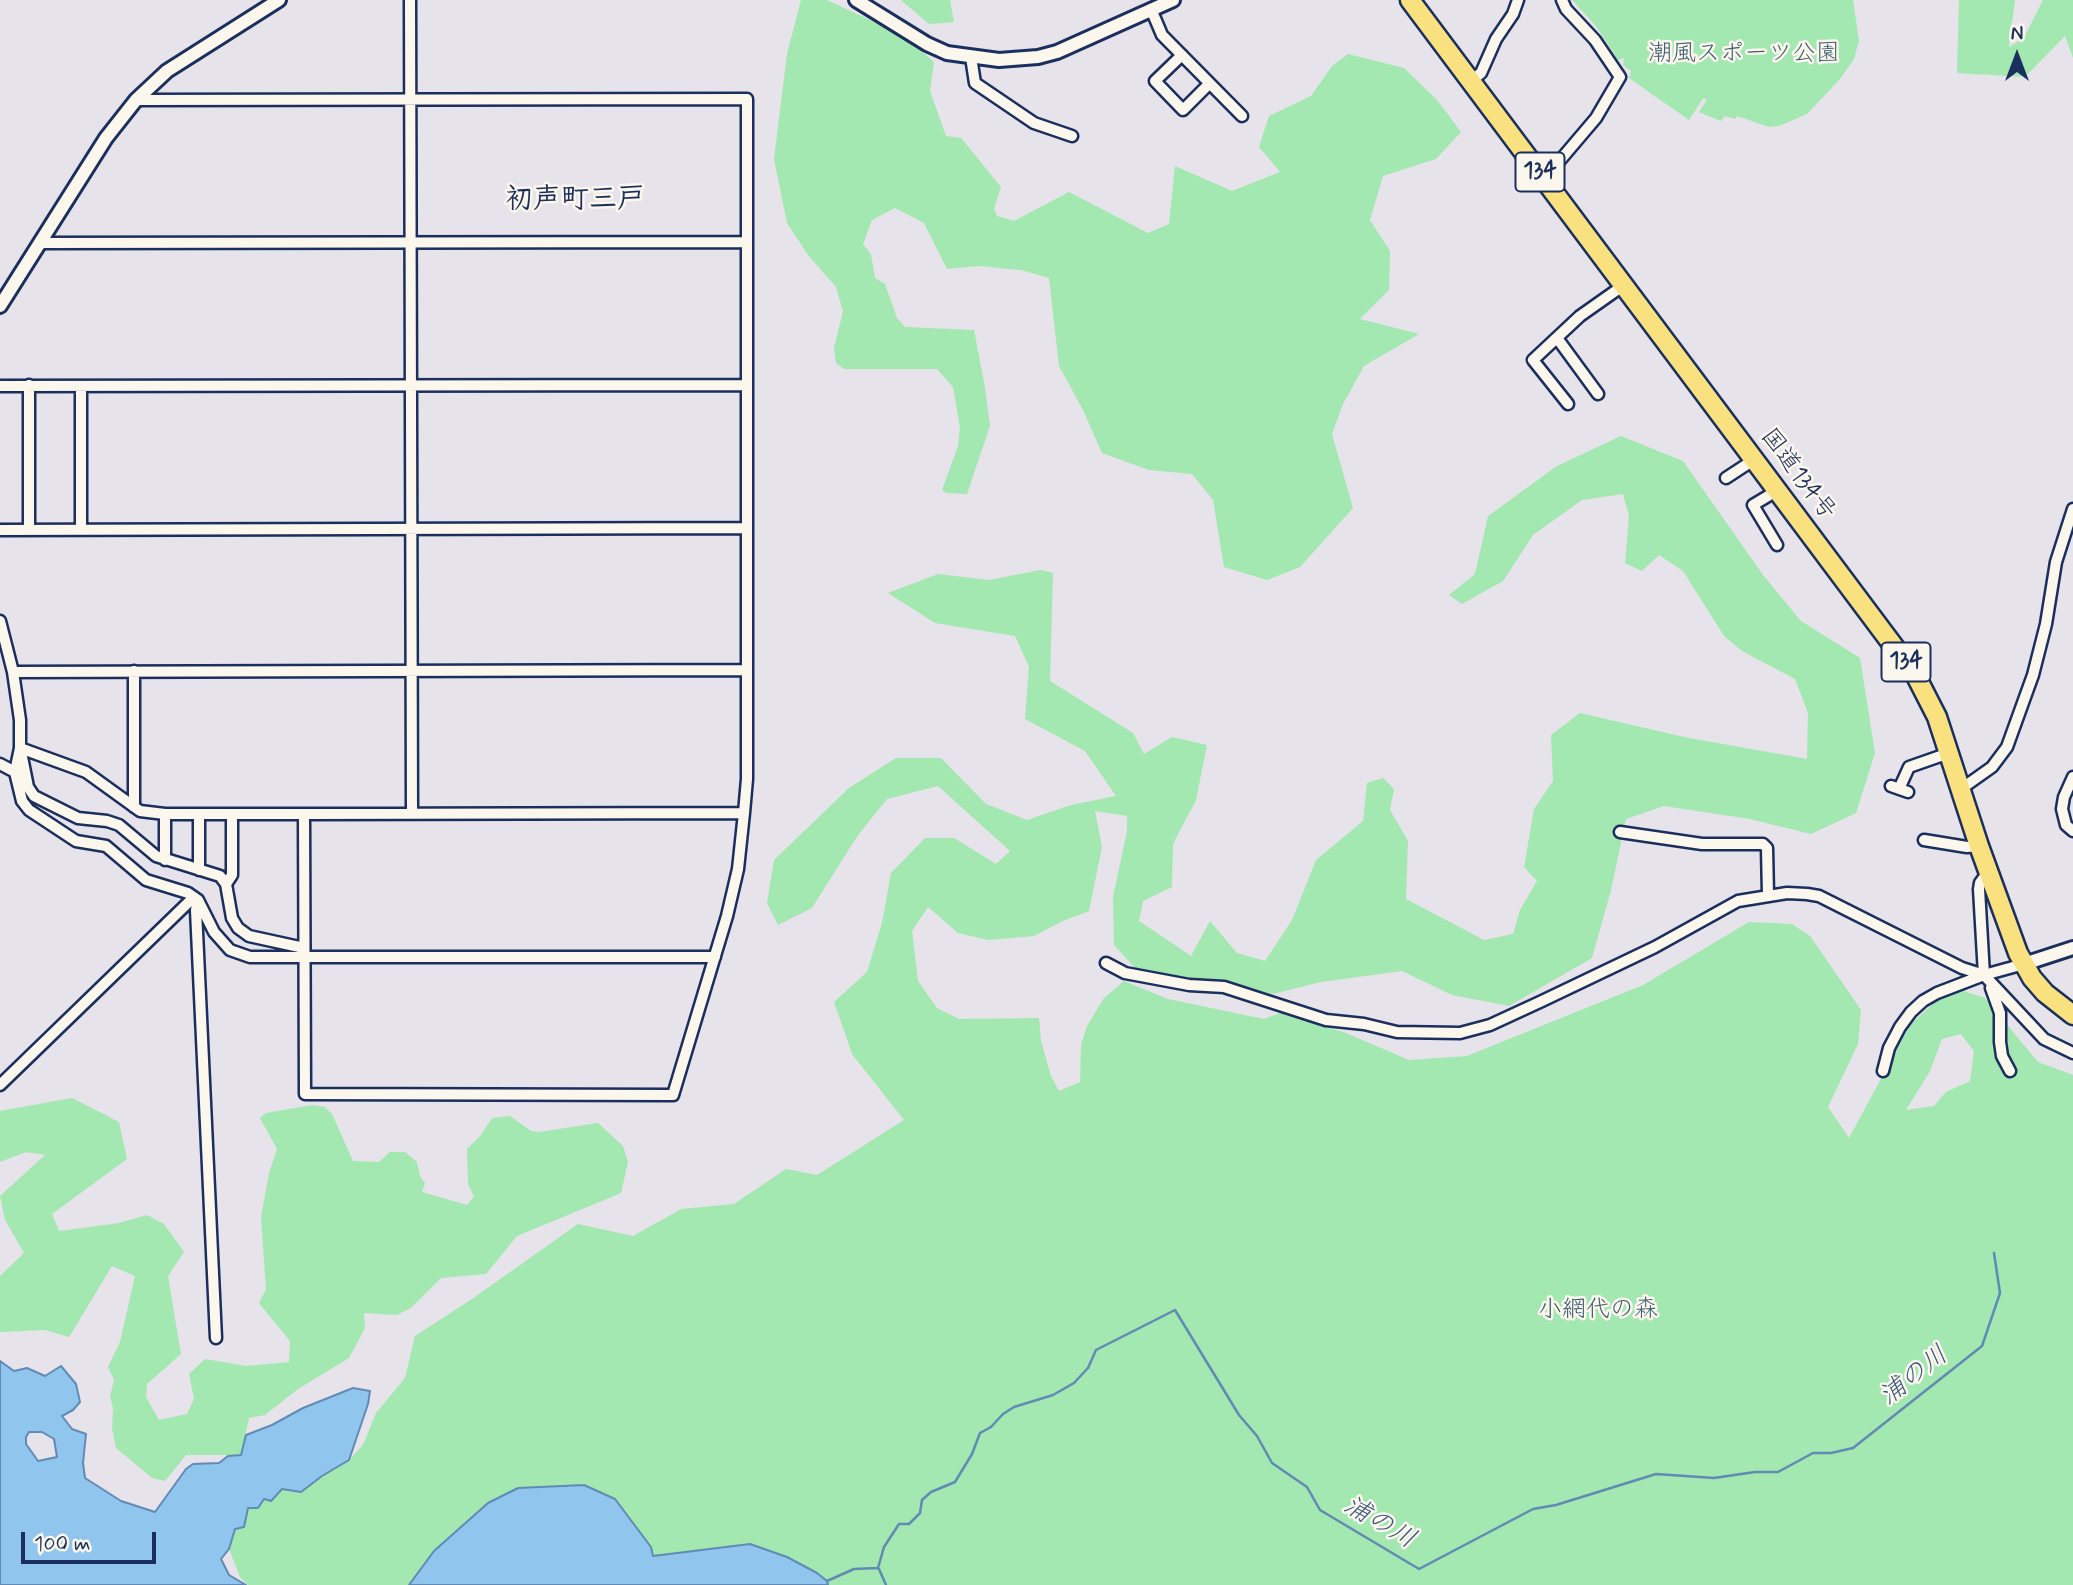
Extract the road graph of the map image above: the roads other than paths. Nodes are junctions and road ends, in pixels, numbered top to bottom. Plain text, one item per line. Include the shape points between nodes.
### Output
1 (279, 0) edge
2 (410, 0) edge
3 (856, 0) edge
4 (1173, 0) edge
5 (1410, 0) edge
6 (1562, 0) edge
7 (1516, 2) edge
8 (1151, 9) junction
9 (1182, 55) junction
10 (971, 57) junction
11 (1471, 81) junction
12 (1209, 84) junction
13 (136, 100) junction
14 (410, 100) junction
15 (1242, 116) dead end
16 (1072, 136) dead end
17 (1545, 178) junction
18 (747, 242) junction
19 (40, 243) junction
20 (410, 243) junction
21 (1624, 285) junction
22 (0, 306) edge
23 (1557, 338) junction
24 (411, 385) junction
25 (747, 385) junction
26 (0, 386) edge
27 (29, 386) junction
28 (81, 386) junction
29 (1598, 394) dead end
30 (1568, 404) dead end
31 (1755, 459) junction
32 (1726, 478) dead end
33 (1778, 490) junction
34 (2073, 509) edge
35 (411, 528) junction
36 (747, 528) junction
37 (81, 529) junction
38 (0, 530) edge
39 (29, 530) junction
40 (1777, 545) dead end
41 (0, 621) edge
42 (747, 670) junction
43 (134, 671) junction
44 (411, 671) junction
45 (13, 672) junction
46 (20, 748) junction
47 (1949, 753) junction
48 (0, 764) edge
49 (15, 772) junction
50 (2073, 777) edge
51 (1899, 789) dead end
52 (1961, 789) junction
53 (134, 807) junction
54 (744, 813) junction
55 (165, 814) junction
56 (199, 814) junction
57 (232, 814) junction
58 (304, 814) junction
59 (412, 814) junction
60 (2073, 831) edge
61 (1620, 832) dead end
62 (1924, 840) dead end
63 (1979, 846) junction
64 (165, 860) junction
65 (199, 870) junction
66 (1988, 871) junction
67 (226, 884) junction
68 (1768, 895) junction
69 (196, 899) junction
70 (2073, 948) edge
71 (304, 953) junction
72 (715, 957) junction
73 (1106, 963) dead end
74 (2024, 964) junction
75 (1985, 977) junction
76 (2073, 1015) edge
77 (2073, 1053) edge
78 (1883, 1071) dead end
79 (2010, 1071) dead end
80 (0, 1085) edge
81 (216, 1338) dead end

1 - 13 street via 167,71
2 - 14 street
3 - 10 street via 927,44
4 - 8 street
5 - 11 highway, 国道134号 / 134
6 - 17 street via 1620,77 1596,118
7 - 11 street via 1481,73
8 - 9 street via 1162,35
8 - 10 street via 1057,52 999,60
9 - 12 street
9 - 12 street via 1155,81 1184,110
10 - 16 street via 975,83 1034,123
11 - 17 highway, 国道134号 / 134
12 - 15 street
13 - 14 street
13 - 19 street via 106,138
14 - 18 street via 747,99
14 - 20 street
17 - 21 highway, 国道134号 / 134
18 - 20 street
18 - 25 street
19 - 20 street
19 - 22 street
20 - 24 street
21 - 23 street
21 - 31 highway, 国道134号 / 134
23 - 29 street
23 - 30 street via 1533,359
24 - 25 street
24 - 28 street
24 - 35 street
25 - 36 street
26 - 27 street
27 - 28 street
27 - 39 street
28 - 37 street
31 - 32 street
31 - 33 highway, 国道134号 / 134
33 - 40 street via 1753,505
33 - 47 highway, 国道134号 / 134 via 1916,676
34 - 52 street via 2056,562 2033,676 2007,747 1992,767
35 - 36 street
35 - 37 street
35 - 44 street
36 - 42 street
37 - 39 street
38 - 39 street
41 - 45 street
42 - 44 street
42 - 54 street
43 - 44 street
43 - 45 street
43 - 53 street
44 - 59 street
45 - 46 street
46 - 49 street
46 - 53 street via 86,772
46 - 64 street via 34,796 78,818 119,825
47 - 51 street via 1909,766
47 - 52 highway, 国道134号 / 134
48 - 49 street
49 - 69 street via 22,801 39,818 76,841 106,846 146,880
50 - 60 street via 2062,809 2066,825
52 - 63 highway, 国道134号 / 134
53 - 55 street
54 - 59 street
54 - 72 street via 738,869
55 - 56 street
55 - 64 street
56 - 57 street
56 - 65 street
57 - 58 street
57 - 67 street via 232,875
58 - 59 street
58 - 71 street
61 - 68 street via 1702,844 1763,844 1767,848
62 - 63 street
63 - 66 highway, 国道134号 / 134
64 - 65 street
65 - 67 street via 220,876
66 - 74 highway, 国道134号 / 134
66 - 75 street via 1979,889
67 - 71 street via 238,928 249,936
68 - 73 street via 1728,905 1655,947 1542,1001 1490,1025 1460,1032 1397,1032 1326,1020 1224,987 1125,973
68 - 75 street via 1819,896
69 - 71 street via 230,950 250,957
69 - 80 street
69 - 81 street
70 - 74 street
71 - 72 street
71 - 72 street via 305,1094 673,1095
74 - 75 street
74 - 76 highway, 国道134号 / 134 via 2045,993
75 - 77 street via 2045,1039
75 - 78 street via 1937,993 1911,1012 1889,1048
75 - 79 street via 2000,1013 2001,1049

